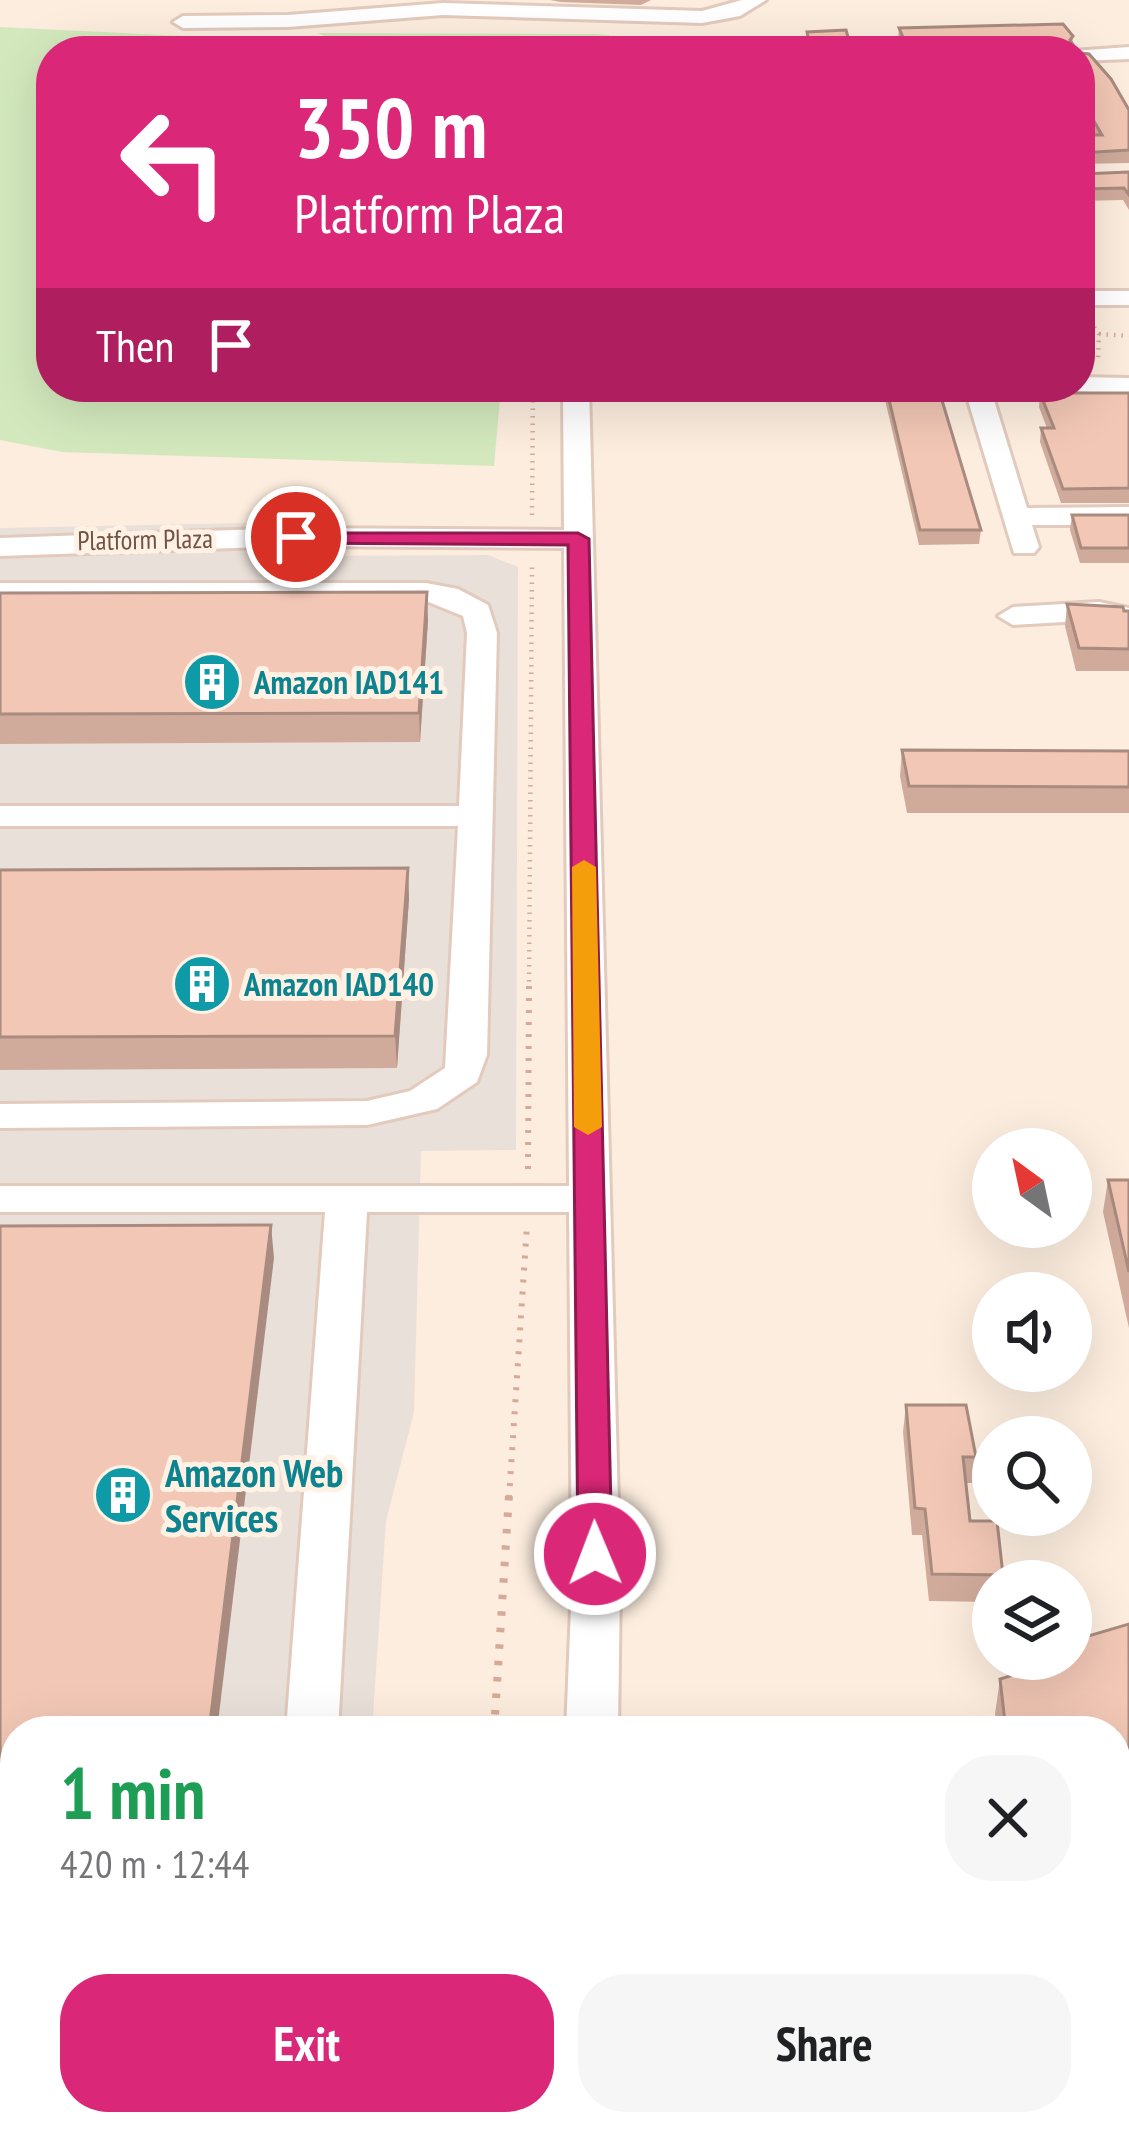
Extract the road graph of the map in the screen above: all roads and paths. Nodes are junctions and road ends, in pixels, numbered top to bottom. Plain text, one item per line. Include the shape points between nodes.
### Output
1 (204, 0) edge
2 (463, 0) edge
3 (757, 0) edge
4 (443, 9) junction
5 (183, 22) dead end
6 (234, 22) junction
7 (242, 36) edge
8 (1120, 53) edge
9 (1129, 77) edge
10 (1129, 298) edge
11 (1095, 303) edge
12 (1095, 326) edge
13 (1099, 334) junction
14 (1129, 336) edge
15 (1095, 352) edge
16 (1095, 379) edge
17 (1129, 386) edge
18 (533, 402) edge
19 (576, 402) edge
20 (982, 402) edge
21 (1129, 516) edge
22 (1016, 517) junction
23 (532, 539) junction
24 (578, 539) junction
25 (0, 547) edge
26 (1024, 547) dead end
27 (0, 592) edge
28 (1013, 616) dead end
29 (1129, 617) edge
30 (0, 816) edge
31 (476, 816) junction
32 (0, 1116) edge
33 (0, 1199) edge
34 (347, 1199) junction
35 (590, 1199) junction
36 (528, 1202) junction
37 (313, 1716) edge
38 (495, 1716) edge
39 (592, 1716) edge

1 - 6 street
2 - 4 street
3 - 4 street via 702,17
4 - 6 street
5 - 6 street
6 - 7 street
8 - 9 street
10 - 11 street
12 - 13 path
13 - 14 path
13 - 15 path
16 - 17 street
18 - 23 path
19 - 24 street
20 - 22 street
21 - 22 street
22 - 26 street
23 - 24 street, Platform Plaza
23 - 25 street, Platform Plaza
23 - 36 path
24 - 35 street
27 - 31 street via 173,573 426,592 464,602 477,611 482,633
28 - 29 street
30 - 31 street
31 - 32 street via 468,1055 448,1087 367,1113
33 - 34 street
34 - 36 street
34 - 37 street
35 - 36 street
35 - 39 street
36 - 38 path

